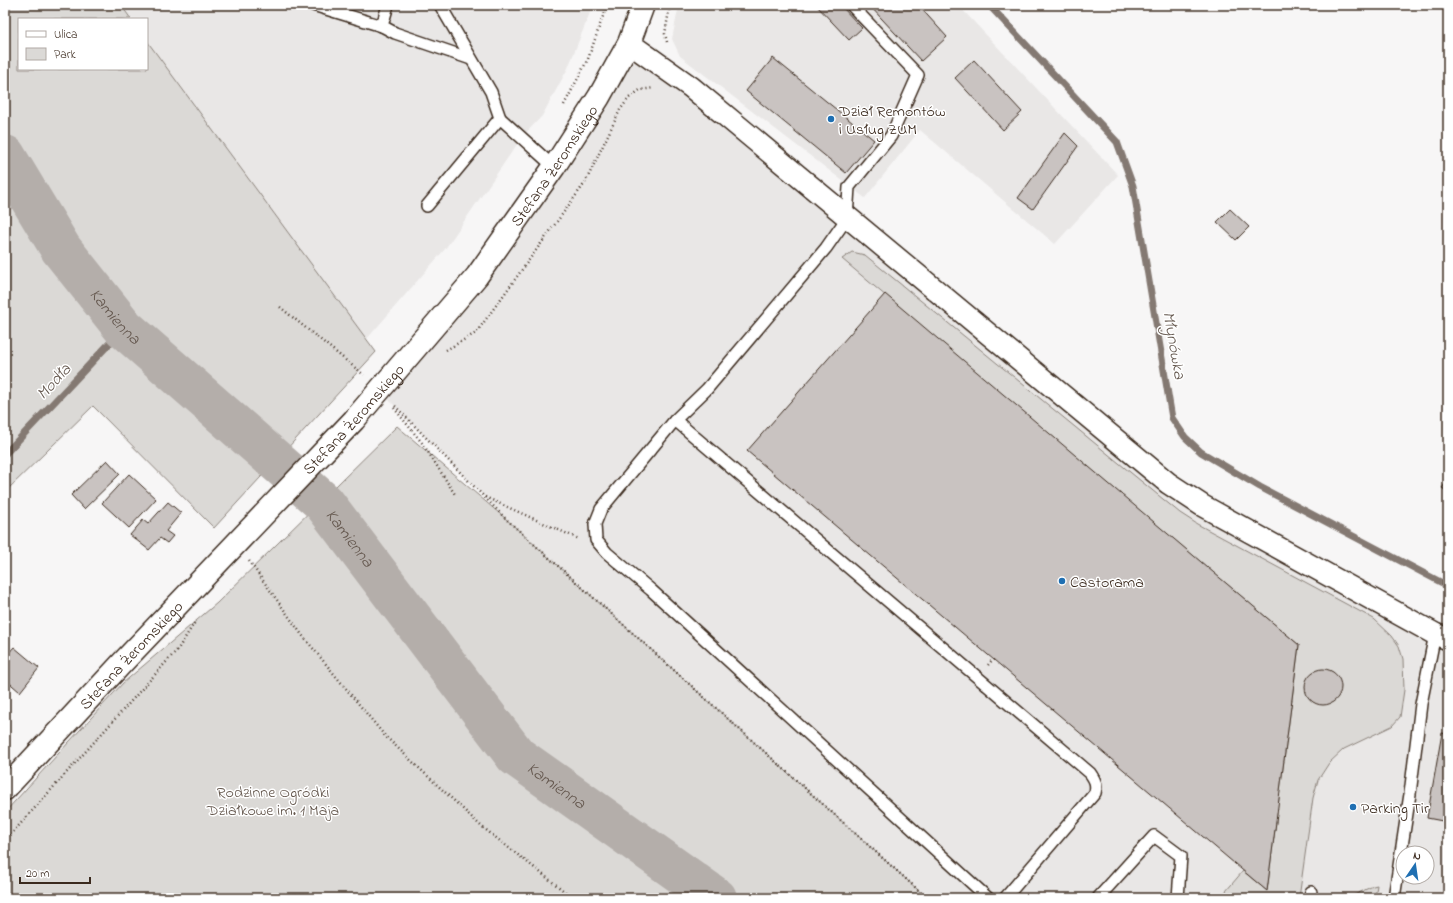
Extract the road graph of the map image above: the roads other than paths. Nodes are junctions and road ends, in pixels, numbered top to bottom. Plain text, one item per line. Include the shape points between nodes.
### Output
1 (313, 5) edge
2 (388, 5) edge
3 (440, 5) edge
4 (644, 5) edge
5 (851, 5) edge
6 (382, 26) junction
7 (629, 43) junction
8 (471, 59) junction
9 (500, 118) junction
10 (554, 167) junction
11 (427, 206) dead end
12 (847, 218) junction
13 (675, 420) junction
14 (1442, 636) edge
15 (5, 789) edge
16 (988, 898) edge
17 (1005, 898) edge
18 (1098, 898) edge
19 (1178, 898) edge
20 (1394, 898) edge

1 - 6 lane
2 - 6 lane
3 - 8 lane
4 - 7 street, Stefana Żeromskiego
5 - 12 lane via 918,75 891,136 849,187
6 - 8 lane via 394,33
7 - 10 street, Stefana Żeromskiego via 599,97
7 - 12 street via 691,87
8 - 9 lane via 491,92
9 - 10 lane
9 - 11 lane
10 - 15 street, Stefana Żeromskiego via 477,276 354,420
12 - 13 lane via 826,248 707,389
12 - 14 street via 1168,483 1203,506
13 - 16 lane via 601,509 595,524 596,540 607,553 651,590
13 - 17 lane via 1090,773 1097,786 1095,793
14 - 20 lane via 1420,704 1410,794
18 - 19 lane via 1154,836 1181,856

